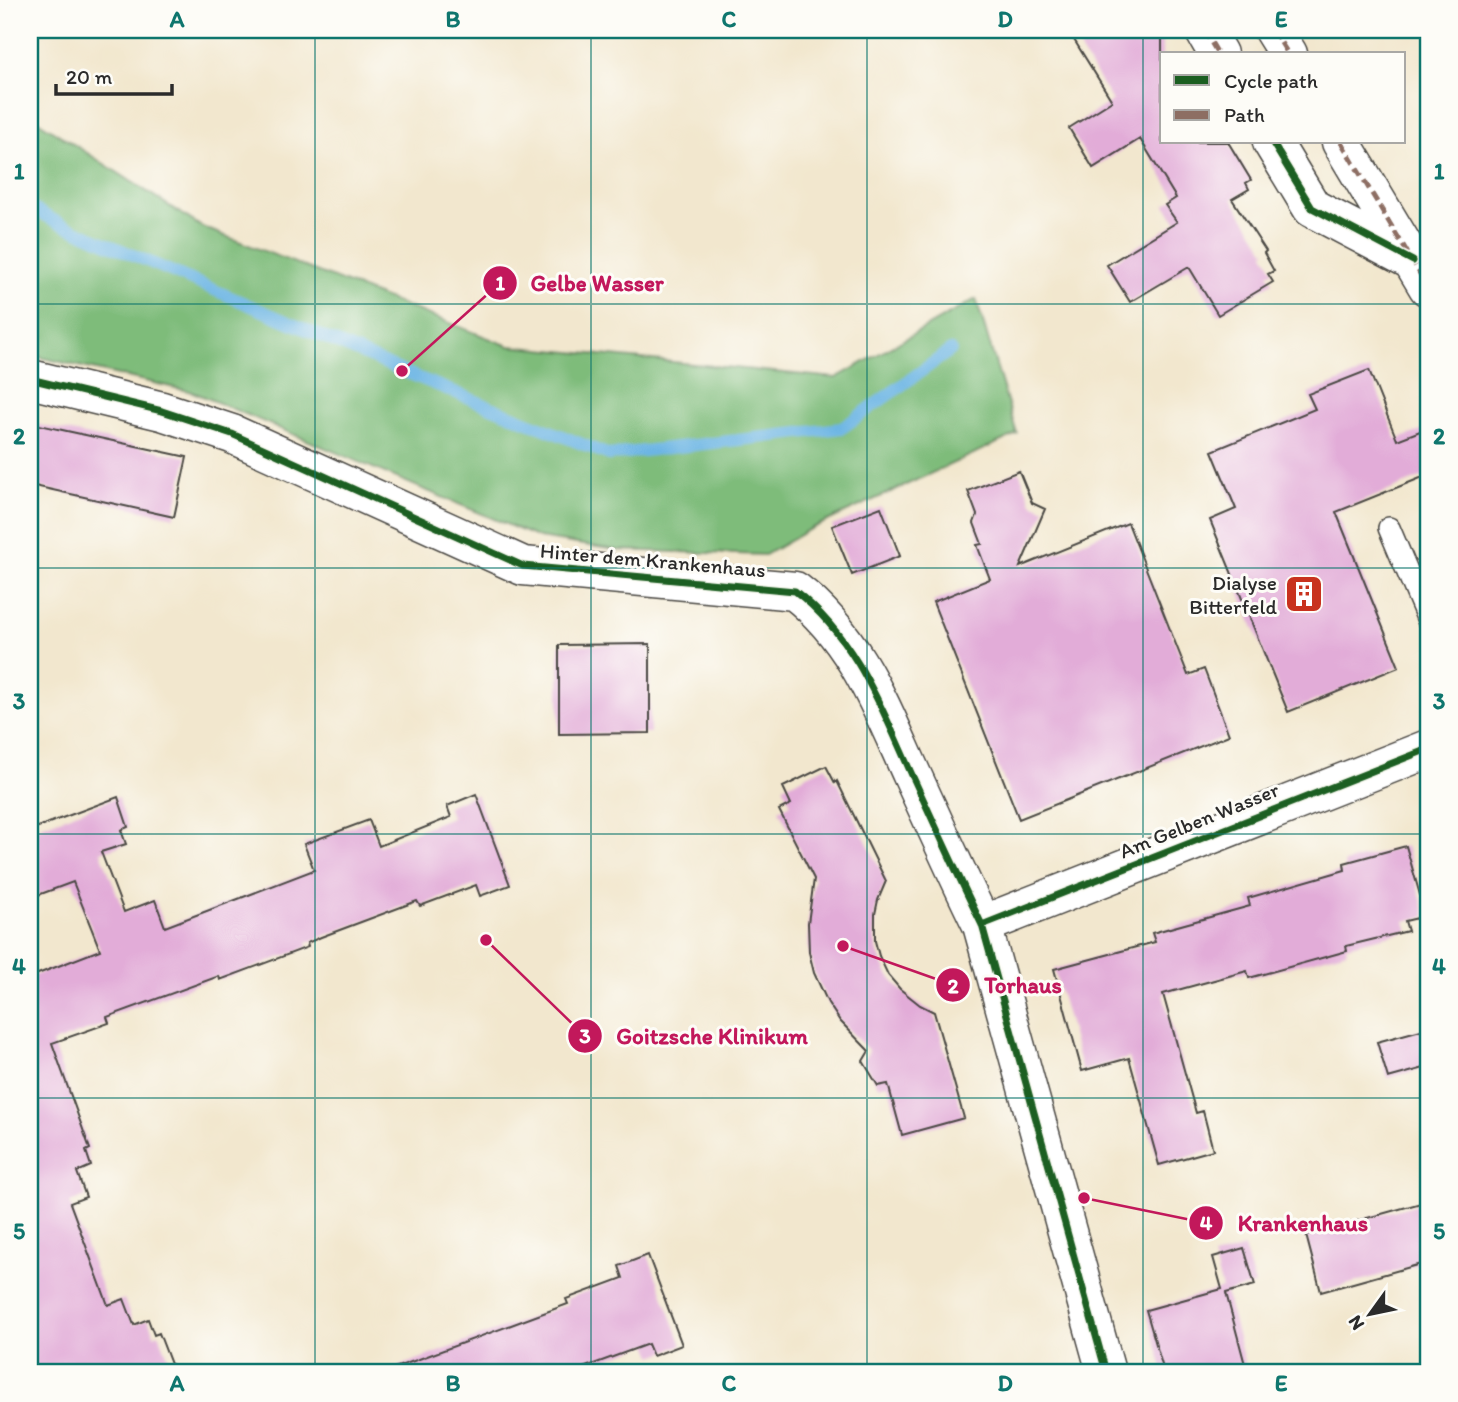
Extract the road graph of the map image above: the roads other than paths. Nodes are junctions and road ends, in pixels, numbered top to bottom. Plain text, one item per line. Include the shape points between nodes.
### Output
1 (1203, 30) edge
2 (1273, 30) edge
3 (1218, 52) edge
4 (1287, 52) edge
5 (1273, 144) edge
6 (1342, 144) edge
7 (1421, 274) edge
8 (30, 379) edge
9 (1389, 528) dead end
10 (1428, 620) edge
11 (1428, 749) edge
12 (982, 925) junction
13 (1106, 1372) edge

1 - 3 street
2 - 4 street
5 - 7 street via 1312,208
6 - 7 street
8 - 12 street, Hinter dem Krankenhaus via 162,411 232,434 523,566 795,591 816,607 846,642 877,696
9 - 10 lane
11 - 12 street, Am Gelben Wasser
12 - 13 street, Hinter dem Krankenhaus

